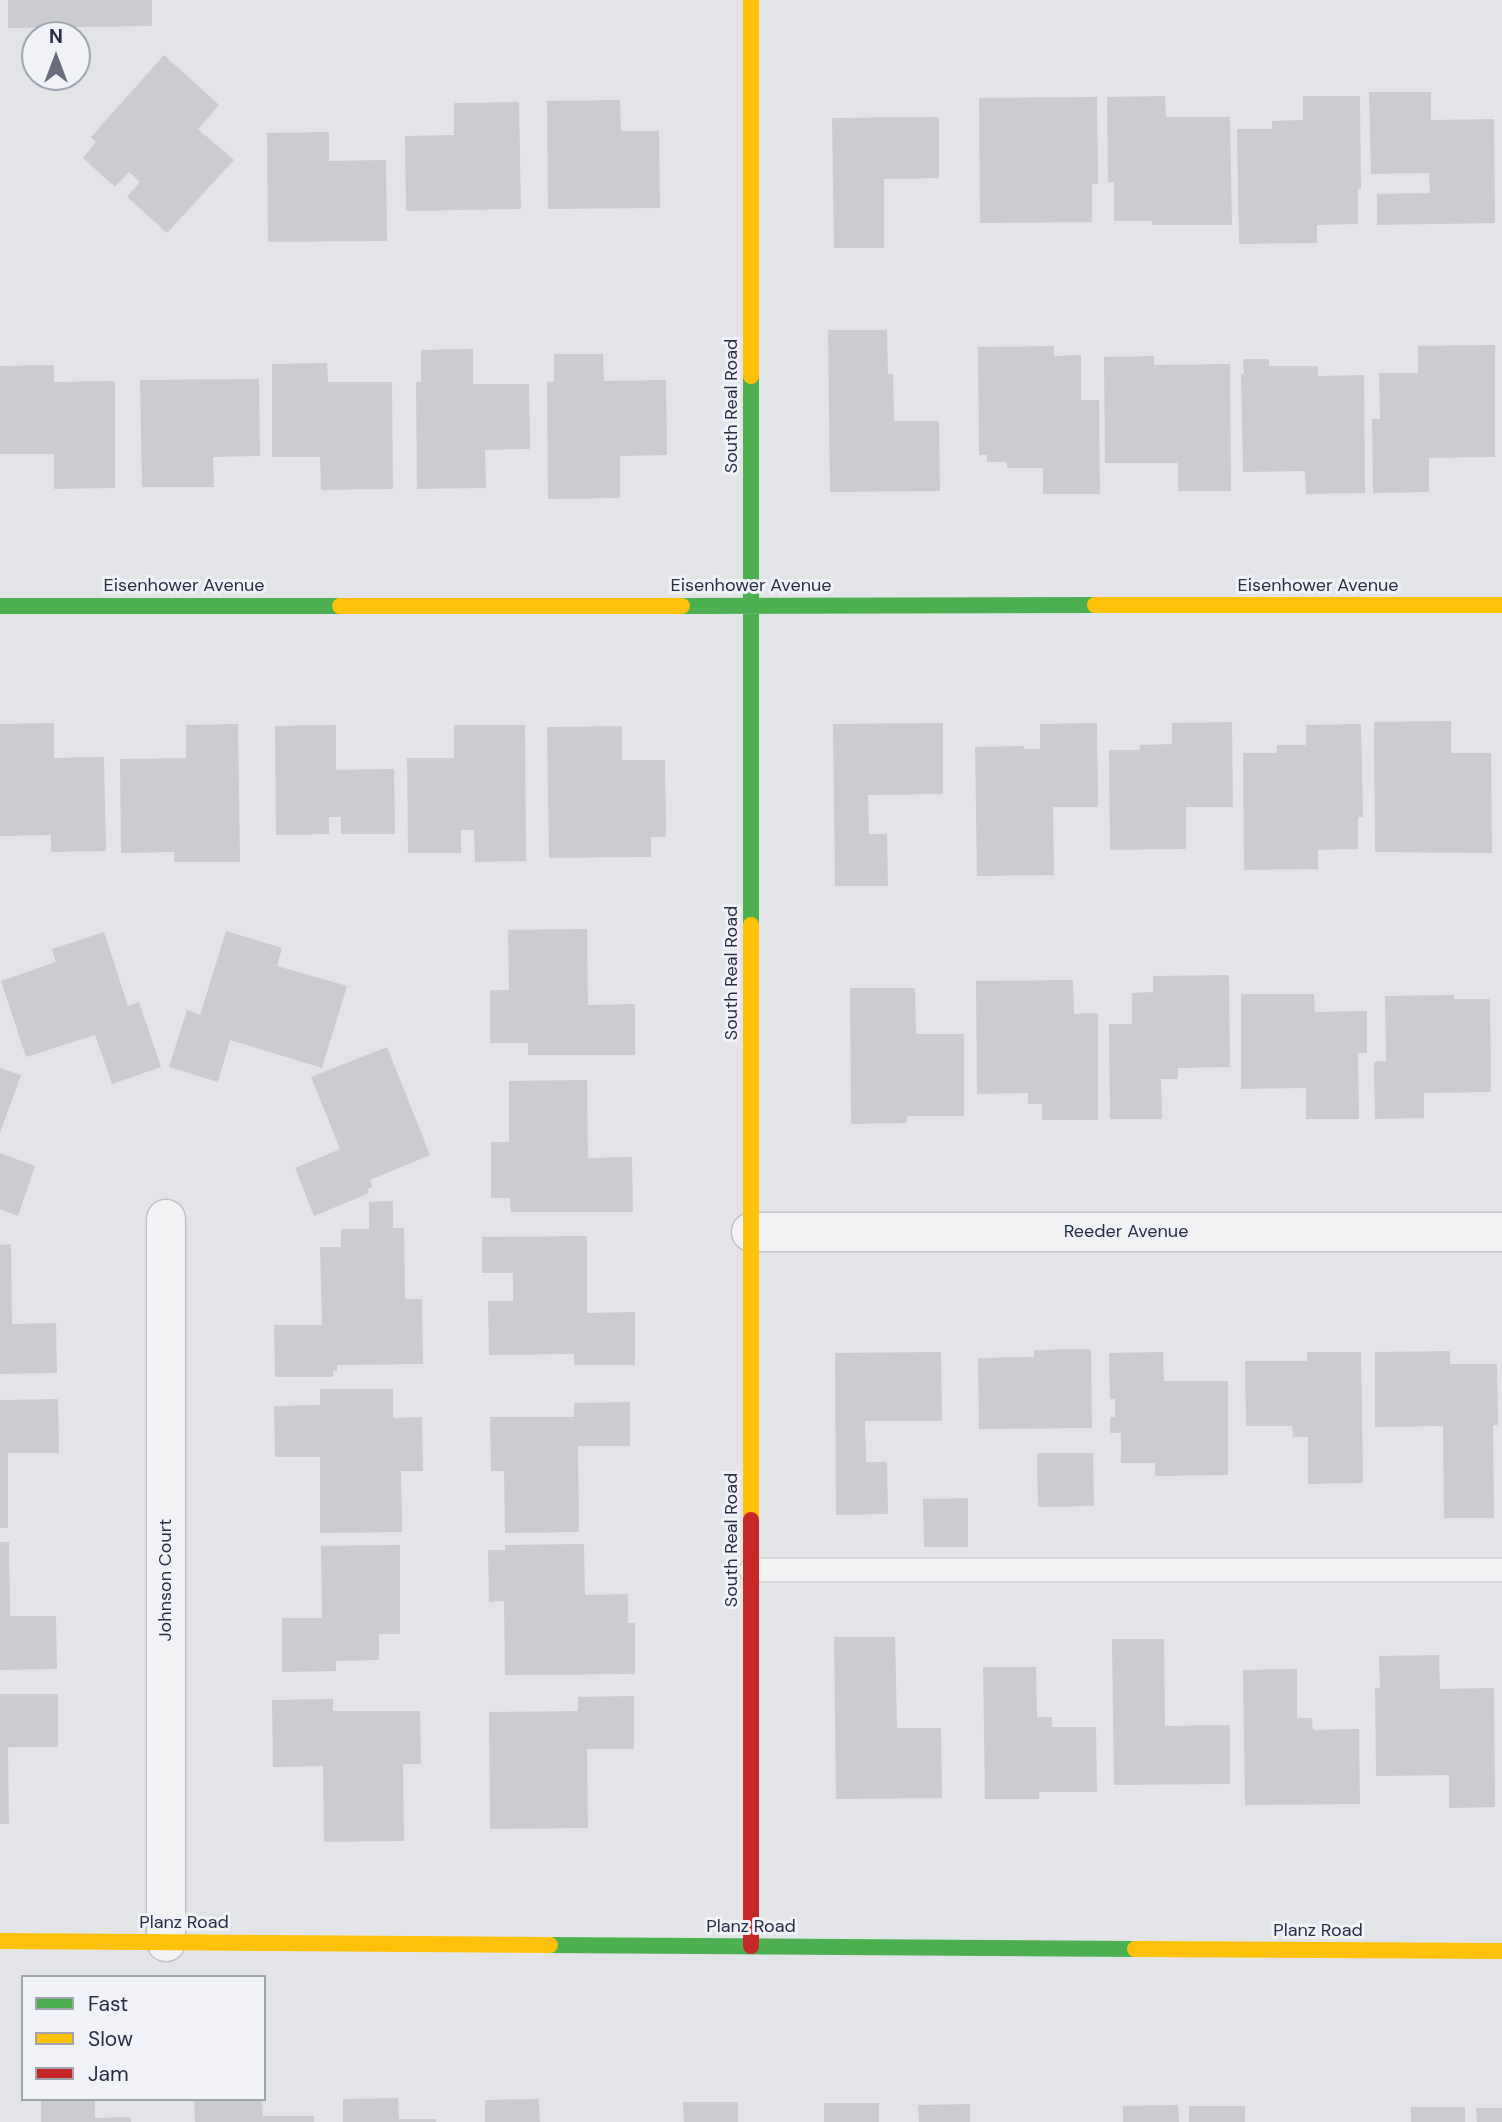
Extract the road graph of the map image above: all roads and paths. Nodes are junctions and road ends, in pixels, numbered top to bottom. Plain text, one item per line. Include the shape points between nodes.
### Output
1 (751, 0) edge
2 (751, 605) junction
3 (1502, 605) edge
4 (0, 606) edge
5 (166, 1219) dead end
6 (751, 1232) junction
7 (1502, 1232) edge
8 (751, 1570) junction
9 (1502, 1570) edge
10 (0, 1941) edge
11 (166, 1942) junction
12 (751, 1946) junction
13 (1502, 1951) edge

1 - 2 street, South Real Road
2 - 3 street, Eisenhower Avenue
2 - 4 street, Eisenhower Avenue
2 - 6 street, South Real Road
5 - 11 street, Johnson Court
6 - 7 street, Reeder Avenue
6 - 8 street, South Real Road
8 - 9 lane
8 - 12 street, South Real Road
10 - 11 street, Planz Road
11 - 12 street, Planz Road
12 - 13 street, Planz Road

